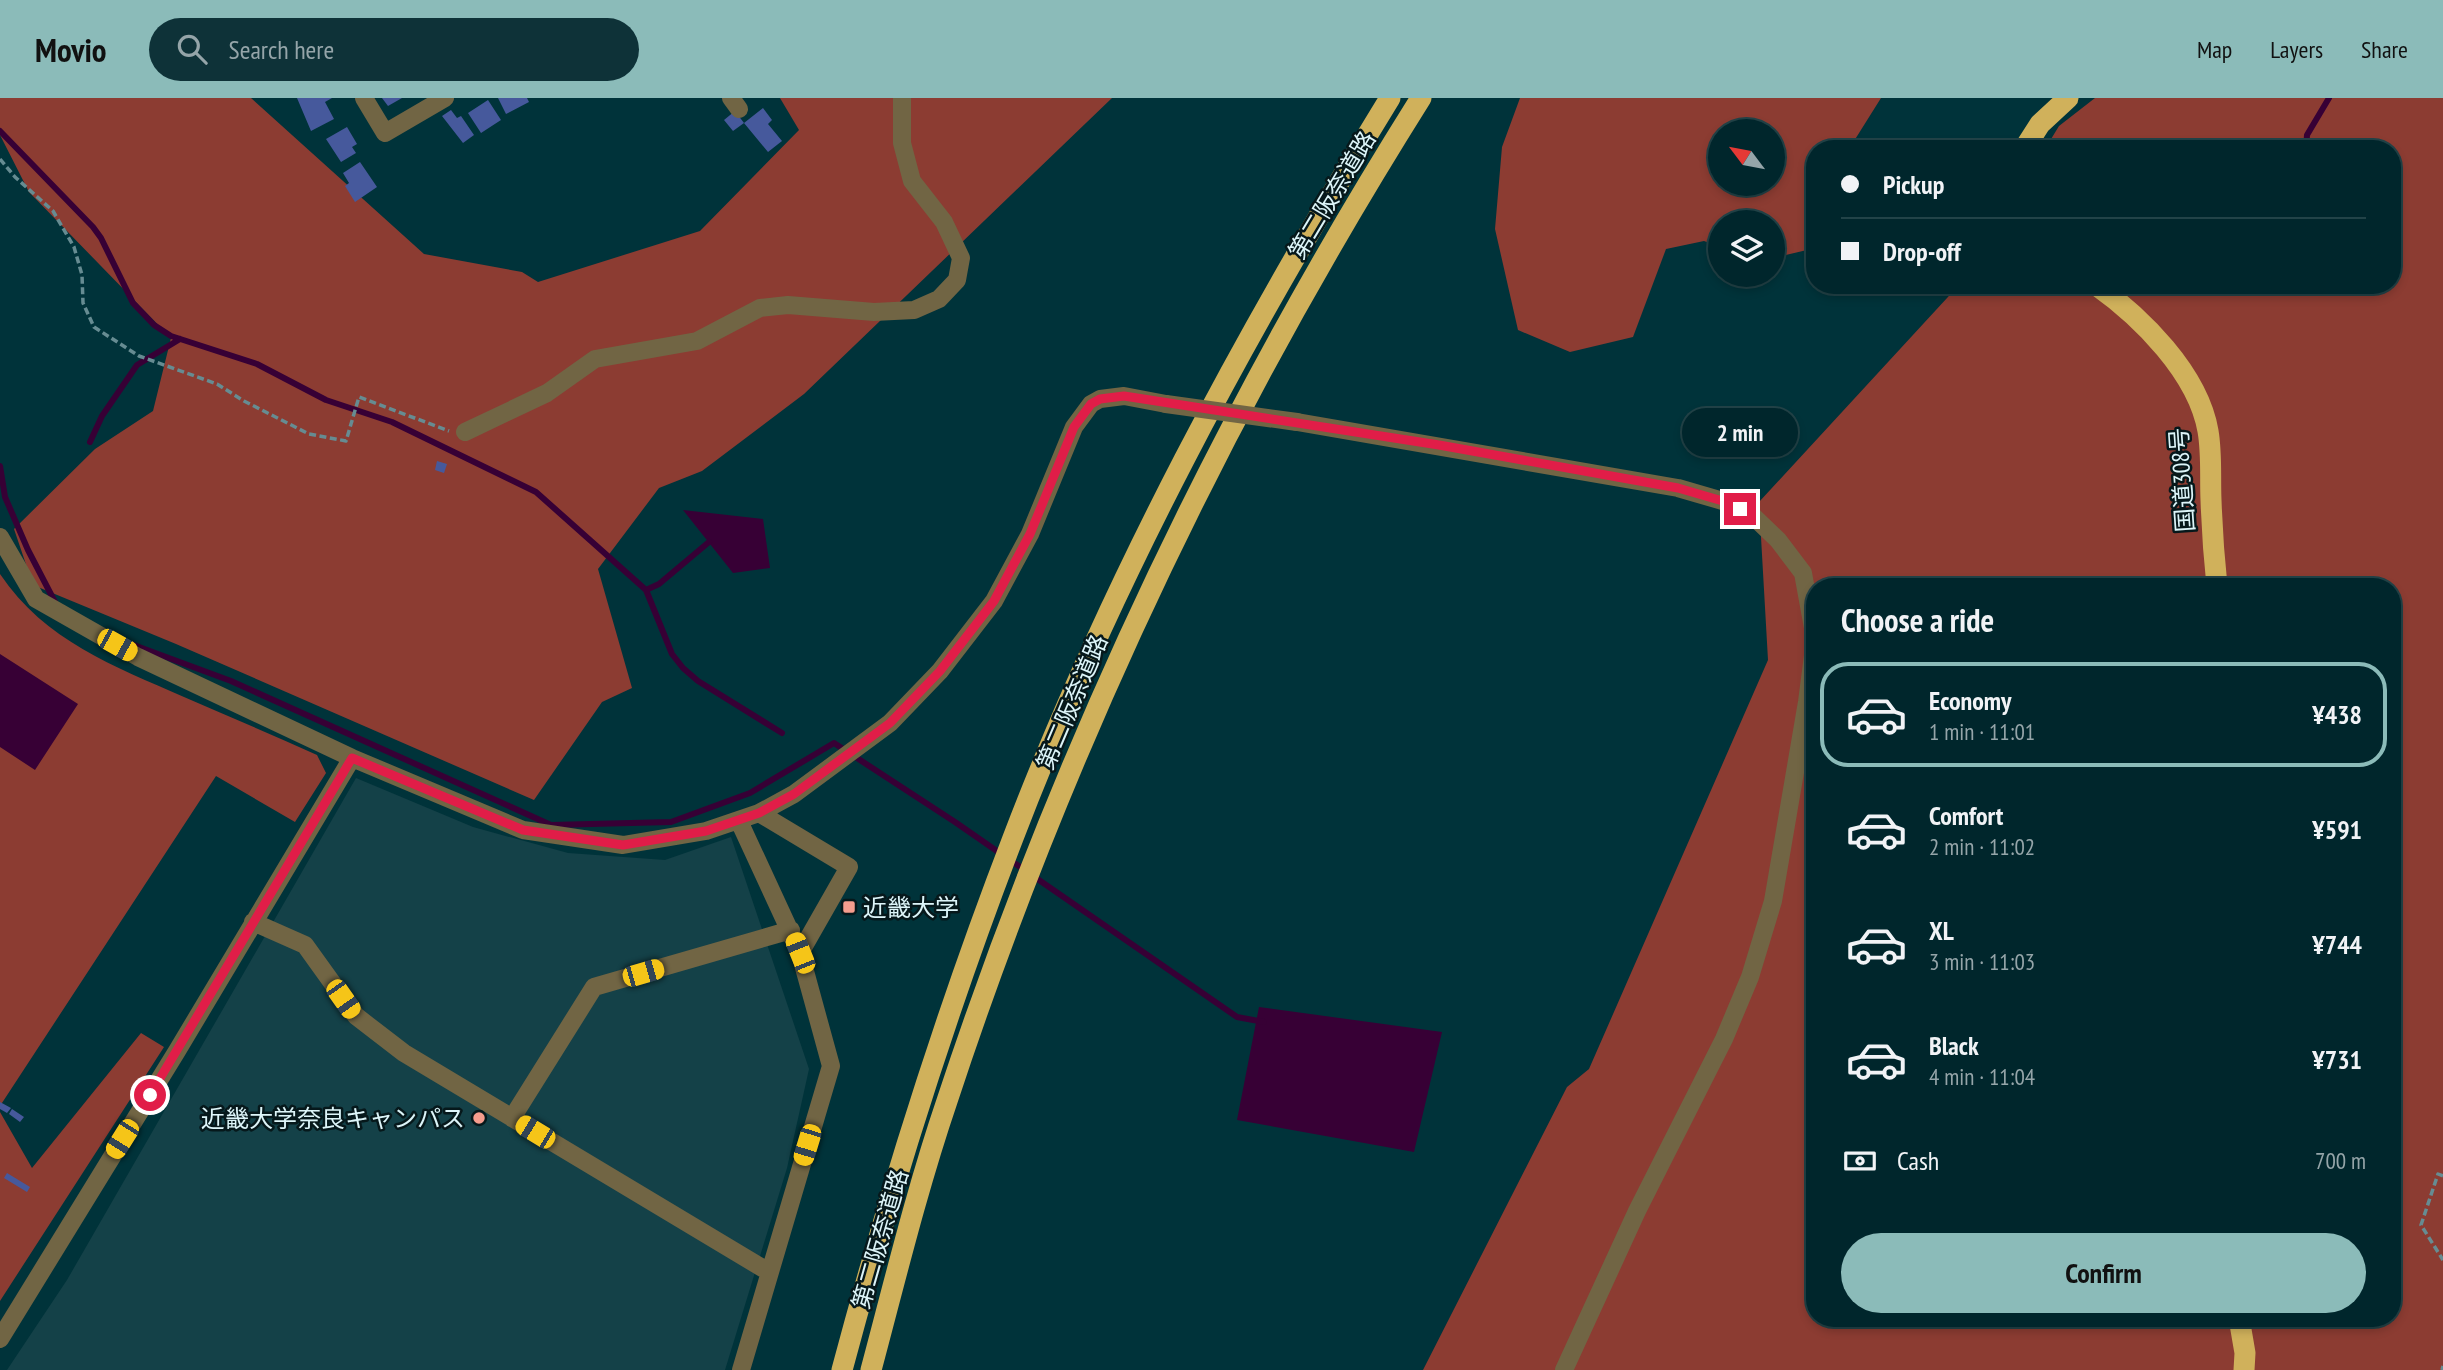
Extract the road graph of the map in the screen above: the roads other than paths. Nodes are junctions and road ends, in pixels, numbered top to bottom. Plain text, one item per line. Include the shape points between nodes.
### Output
1 (364, 98) edge
2 (445, 98) edge
3 (902, 98) edge
4 (1390, 98) edge
5 (1421, 98) edge
6 (2068, 98) edge
7 (2030, 140) edge
8 (2107, 294) edge
9 (466, 432) road end
10 (0, 537) edge
11 (2216, 578) edge
12 (1806, 590) edge
13 (1806, 708) edge
14 (352, 758) junction
15 (759, 813) junction
16 (739, 821) junction
17 (253, 922) junction
18 (791, 930) junction
19 (800, 953) junction
20 (512, 1118) junction
21 (769, 1272) junction
22 (2241, 1327) edge
23 (0, 1339) edge
24 (741, 1370) edge
25 (842, 1370) edge
26 (871, 1370) edge
27 (1564, 1370) edge
28 (2244, 1370) edge

1 - 2 street via 385,134
3 - 9 street via 902,144 912,181 944,222 961,258 957,280 939,299 914,310 874,312 788,304 760,308 696,341 595,359 547,393
4 - 25 highway, 第二阪奈道路 via 1246,342 1122,586 1063,716 1014,835 925,1084
5 - 26 highway, 第二阪奈道路 via 1262,367 1140,610 1093,717 999,951 945,1104
6 - 7 highway
8 - 11 highway, 国道308号 via 2155,337 2201,405 2211,452
10 - 14 street via 36,599 138,657
12 - 15 street, bridge via 1803,573 1754,517 1726,502 1678,488 1297,422 1124,396 1100,399 1074,427 1030,534 994,601 940,671 890,723 794,794
13 - 27 street via 1773,901 1749,977 1724,1039
14 - 16 street via 523,830 623,845
14 - 17 street
15 - 16 street
15 - 19 street via 849,867
16 - 18 street
17 - 20 street via 305,945 356,1016 404,1054
17 - 23 street
18 - 19 street
18 - 20 street via 594,987
19 - 21 street via 831,1066
20 - 21 street
21 - 24 street
22 - 28 highway

